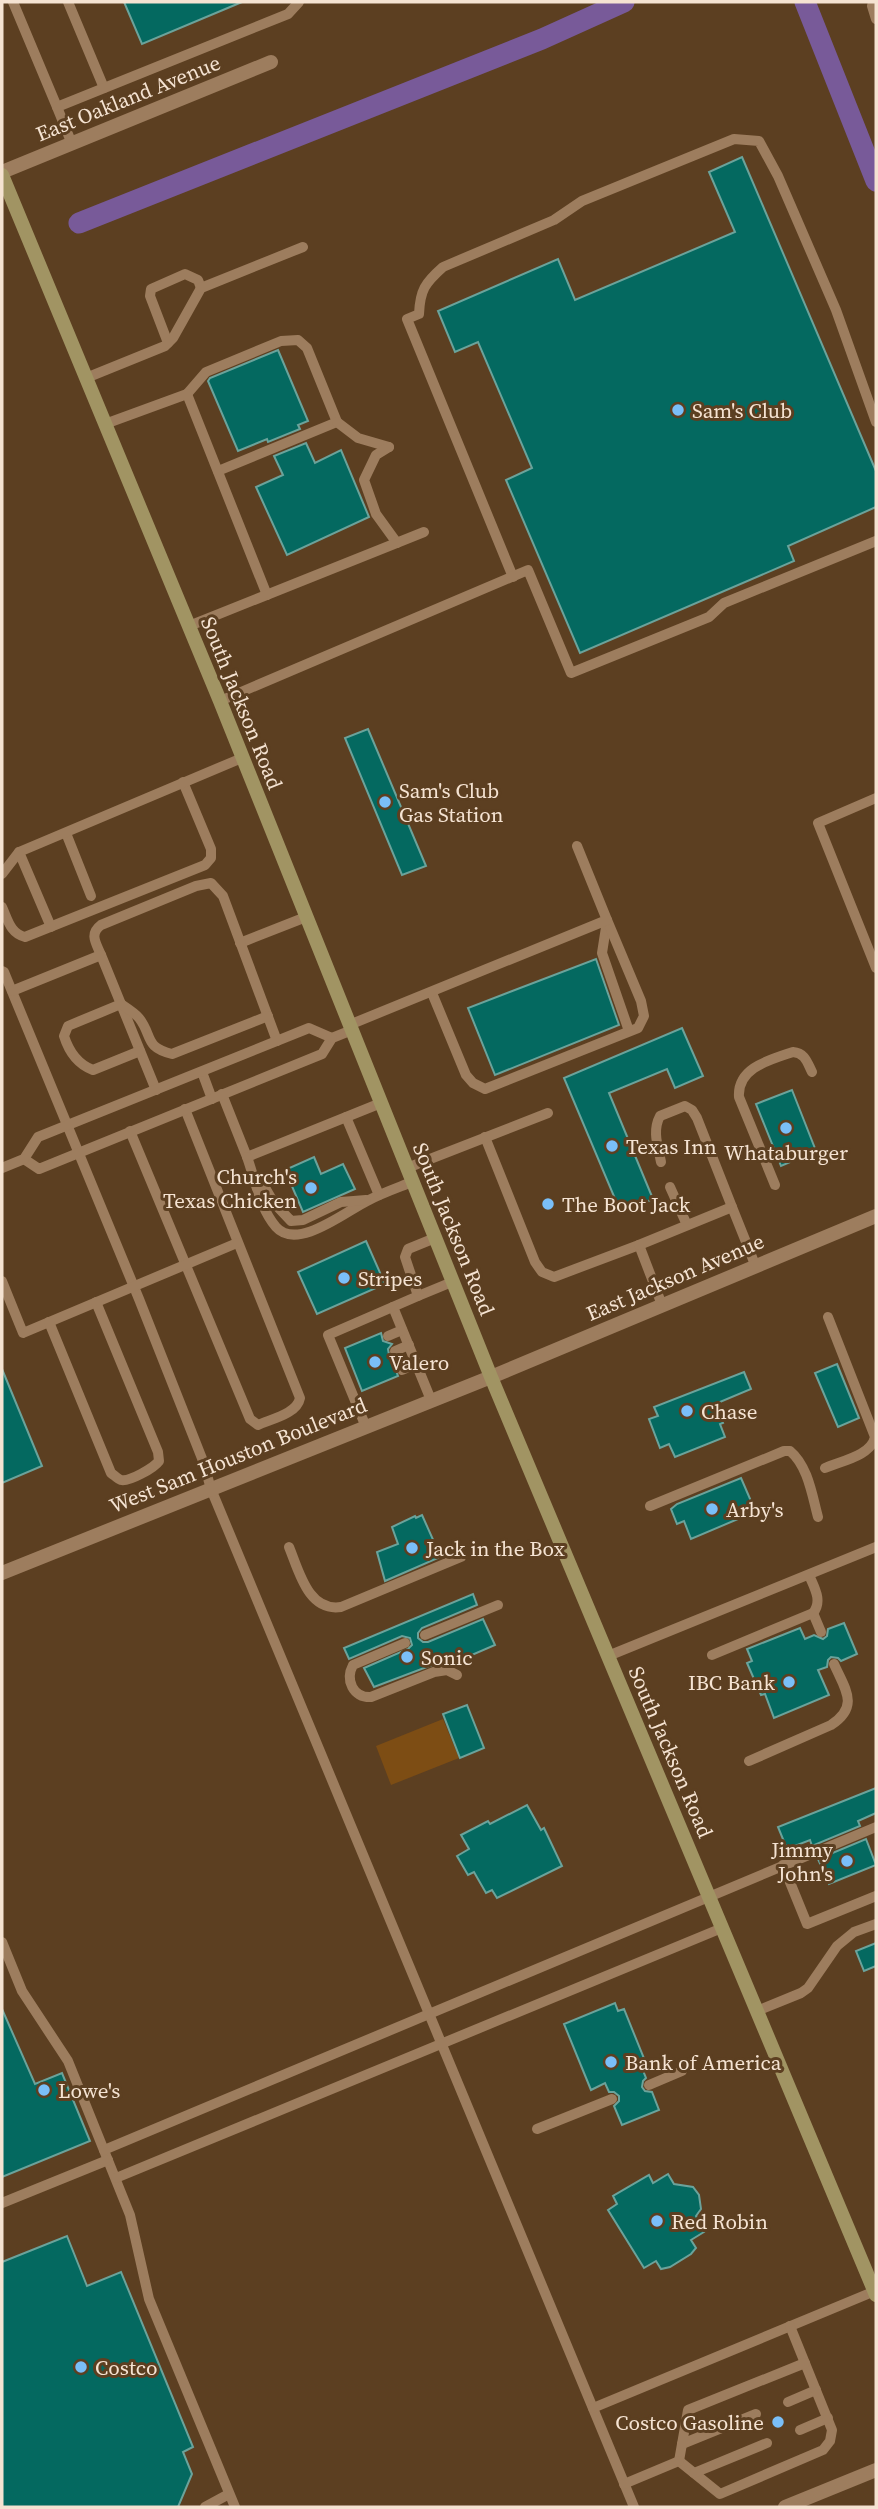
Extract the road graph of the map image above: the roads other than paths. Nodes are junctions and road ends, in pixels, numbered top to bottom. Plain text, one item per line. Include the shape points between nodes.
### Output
1 (13, 2) edge
2 (68, 2) edge
3 (299, 2) edge
4 (873, 2) edge
5 (876, 19) edge
6 (271, 62) dead end
7 (104, 88) junction
8 (57, 107) junction
9 (72, 144) junction
10 (3, 181) edge
11 (303, 247) dead end
12 (201, 288) junction
13 (168, 343) junction
14 (86, 378) junction
15 (187, 394) junction
16 (337, 422) junction
17 (876, 422) edge
18 (105, 425) junction
19 (218, 471) junction
20 (424, 532) dead end
21 (876, 541) edge
22 (397, 543) junction
23 (513, 577) junction
24 (267, 595) junction
25 (189, 626) junction
26 (220, 701) junction
27 (242, 758) junction
28 (184, 782) junction
29 (876, 799) edge
30 (66, 832) junction
31 (577, 846) dead end
32 (19, 852) junction
33 (2, 874) edge
34 (92, 896) dead end
35 (2, 907) edge
36 (306, 918) junction
37 (607, 920) junction
38 (51, 927) junction
39 (240, 943) junction
40 (101, 954) junction
41 (876, 968) edge
42 (2, 971) edge
43 (12, 990) junction
44 (432, 993) junction
45 (121, 1004) junction
46 (268, 1016) junction
47 (351, 1028) junction
48 (629, 1031) junction
49 (332, 1038) junction
50 (277, 1041) junction
51 (141, 1051) junction
52 (202, 1072) junction
53 (812, 1072) dead end
54 (156, 1090) junction
55 (217, 1096) junction
56 (381, 1103) junction
57 (185, 1109) junction
58 (548, 1113) dead end
59 (346, 1117) junction
60 (67, 1126) junction
61 (130, 1131) junction
62 (485, 1137) junction
63 (78, 1152) junction
64 (247, 1157) junction
65 (24, 1159) junction
66 (661, 1162) dead end
67 (2, 1168) edge
68 (410, 1175) junction
69 (775, 1185) dead end
70 (670, 1187) dead end
71 (374, 1197) junction
72 (732, 1207) junction
73 (876, 1216) edge
74 (687, 1225) junction
75 (435, 1238) junction
76 (237, 1243) junction
77 (639, 1245) junction
78 (185, 1264) junction
79 (756, 1266) junction
80 (2, 1281) edge
81 (452, 1282) junction
82 (134, 1286) junction
83 (418, 1296) junction
84 (96, 1302) junction
85 (662, 1305) junction
86 (393, 1307) junction
87 (828, 1317) dead end
88 (49, 1322) junction
89 (402, 1330) junction
90 (388, 1336) dead end
91 (408, 1345) junction
92 (394, 1351) dead end
93 (416, 1364) junction
94 (402, 1370) dead end
95 (491, 1377) junction
96 (431, 1400) junction
97 (366, 1427) junction
98 (825, 1468) dead end
99 (211, 1489) junction
100 (650, 1506) dead end
101 (818, 1517) dead end
102 (289, 1547) dead end
103 (876, 1547) edge
104 (461, 1557) dead end
105 (2, 1573) edge
106 (808, 1575) junction
107 (498, 1605) dead end
108 (813, 1613) junction
109 (821, 1632) dead end
110 (425, 1635) dead end
111 (405, 1643) dead end
112 (712, 1655) dead end
113 (608, 1656) junction
114 (834, 1664) dead end
115 (457, 1675) dead end
116 (749, 1760) dead end
117 (876, 1828) edge
118 (783, 1865) junction
119 (876, 1896) edge
120 (709, 1898) junction
121 (876, 1924) edge
122 (722, 1928) junction
123 (2, 1941) edge
124 (757, 2011) junction
125 (429, 2014) junction
126 (442, 2045) junction
127 (682, 2071) dead end
128 (649, 2085) dead end
129 (611, 2099) dead end
130 (537, 2129) dead end
131 (106, 2155) junction
132 (116, 2178) junction
133 (2, 2203) edge
134 (875, 2293) edge
135 (790, 2326) junction
136 (805, 2363) junction
137 (816, 2390) junction
138 (788, 2402) dead end
139 (593, 2408) junction
140 (756, 2414) dead end
141 (828, 2418) junction
142 (800, 2430) dead end
143 (767, 2442) dead end
144 (682, 2444) junction
145 (679, 2461) junction
146 (876, 2470) edge
147 (694, 2473) junction
148 (624, 2484) junction
149 (229, 2494) junction
150 (205, 2507) edge
151 (235, 2507) edge
152 (634, 2507) edge
153 (785, 2507) edge

1 - 8 lane
2 - 7 lane
3 - 7 lane via 288,13
4 - 5 lane
6 - 9 street, East Oakland Avenue
7 - 8 lane
8 - 9 lane
9 - 10 street, East Oakland Avenue
10 - 14 main road, South Jackson Road
11 - 12 lane
12 - 13 lane
12 - 13 lane via 198,280 185,274 151,289
13 - 14 lane
14 - 18 main road, South Jackson Road
15 - 16 lane via 206,372 281,341 298,340 307,348
15 - 18 lane
15 - 19 lane
16 - 19 lane
16 - 22 lane via 358,438 389,447 376,455 364,480 376,514
17 - 23 lane via 836,310 759,141 734,139 582,201 554,220 443,267 420,295 419,314 408,319
18 - 25 main road, South Jackson Road
19 - 24 lane
20 - 22 lane
21 - 23 lane via 571,673 528,570
22 - 24 lane
23 - 26 lane
24 - 25 lane
25 - 26 main road, South Jackson Road
26 - 27 main road, South Jackson Road
27 - 28 lane
27 - 36 main road, South Jackson Road
28 - 30 lane
28 - 38 lane via 211,849 205,865
29 - 41 lane via 818,823
30 - 32 lane
30 - 34 lane
31 - 37 lane
32 - 33 lane
32 - 38 lane
35 - 38 lane via 17,935 25,937
36 - 39 lane
36 - 47 main road, South Jackson Road
37 - 44 lane
37 - 48 lane via 603,953
37 - 48 lane via 644,1016 638,1028
39 - 40 lane via 223,896 211,883 101,925 93,936
39 - 46 lane
40 - 43 lane
40 - 45 lane
42 - 43 lane
43 - 60 lane
44 - 47 lane
44 - 48 lane via 466,1075 485,1088
45 - 46 lane via 139,1018 150,1043 172,1055
45 - 51 lane
45 - 51 lane via 68,1026 64,1036 69,1051 93,1070
46 - 50 lane
47 - 49 lane
47 - 56 main road, South Jackson Road
49 - 50 lane via 309,1028
49 - 55 lane via 322,1054
50 - 52 lane
51 - 54 lane
52 - 54 lane
52 - 55 lane
53 - 69 lane via 805,1057 793,1052 752,1069 738,1088
54 - 60 lane
55 - 57 lane
55 - 64 lane
56 - 59 lane
56 - 68 main road, South Jackson Road
57 - 61 lane
57 - 76 lane
58 - 62 lane
59 - 64 lane
59 - 71 lane
60 - 63 lane
60 - 65 lane via 38,1138
61 - 63 lane
61 - 78 lane
62 - 68 lane
62 - 77 lane via 542,1272 554,1278
63 - 65 lane via 39,1169
63 - 82 lane
64 - 71 lane via 274,1203 291,1221 341,1202
64 - 71 lane via 269,1217 290,1236 309,1233
65 - 67 lane
66 - 72 lane via 655,1132 660,1115 685,1106 697,1118
68 - 71 lane
68 - 75 main road, South Jackson Road
70 - 74 lane
72 - 74 lane
72 - 79 lane
73 - 79 street, East Jackson Avenue
74 - 77 lane
75 - 81 main road, South Jackson Road
75 - 83 lane via 408,1249 405,1257
76 - 78 lane
76 - 78 lane via 300,1398 294,1409 258,1425 250,1419
77 - 85 lane
78 - 82 lane
79 - 85 street, East Jackson Avenue
80 - 88 lane via 23,1333
81 - 83 lane
81 - 95 main road, South Jackson Road
82 - 84 lane
82 - 99 lane
83 - 86 lane
84 - 88 lane
84 - 88 lane via 158,1452 155,1467 125,1480 111,1473
85 - 95 street, East Jackson Avenue
86 - 89 lane
86 - 97 lane via 328,1335 356,1389
87 - 98 lane via 875,1437 866,1451
89 - 90 lane
89 - 91 lane
91 - 92 lane
91 - 93 lane
93 - 94 lane
93 - 96 lane
95 - 96 street, West Sam Houston Boulevard
95 - 113 main road, South Jackson Road
96 - 97 street, West Sam Houston Boulevard
97 - 99 street, West Sam Houston Boulevard
99 - 105 street, West Sam Houston Boulevard
99 - 125 lane
100 - 101 lane via 790,1451 800,1460
102 - 104 lane via 314,1600 332,1608
103 - 106 lane
106 - 108 lane via 818,1600
106 - 113 lane
107 - 110 lane
108 - 109 lane
108 - 112 lane
111 - 115 lane via 353,1665 349,1679 355,1691 365,1698 435,1672 447,1670
113 - 120 main road, South Jackson Road
114 - 116 lane via 848,1697 841,1719
117 - 118 lane
118 - 119 lane via 807,1924
118 - 120 lane
120 - 122 main road, South Jackson Road
120 - 125 lane
121 - 124 lane via 854,1932 837,1946 808,1988
122 - 124 main road, South Jackson Road
122 - 126 lane
123 - 131 lane via 22,1991 68,2060
124 - 134 main road, South Jackson Road
125 - 126 lane
125 - 131 lane
126 - 132 lane
126 - 139 lane
127 - 128 lane
129 - 130 lane
131 - 132 lane
131 - 133 lane
132 - 149 lane via 131,2218 149,2299
134 - 135 lane
135 - 136 lane
135 - 139 lane
136 - 137 lane
136 - 144 lane via 688,2410
137 - 138 lane
137 - 141 lane
139 - 148 lane
140 - 144 lane
141 - 142 lane
141 - 147 lane via 832,2430 824,2450 720,2494
143 - 147 lane
144 - 145 lane
145 - 147 lane
145 - 148 lane
146 - 153 street
148 - 152 lane
149 - 150 lane
149 - 151 lane

